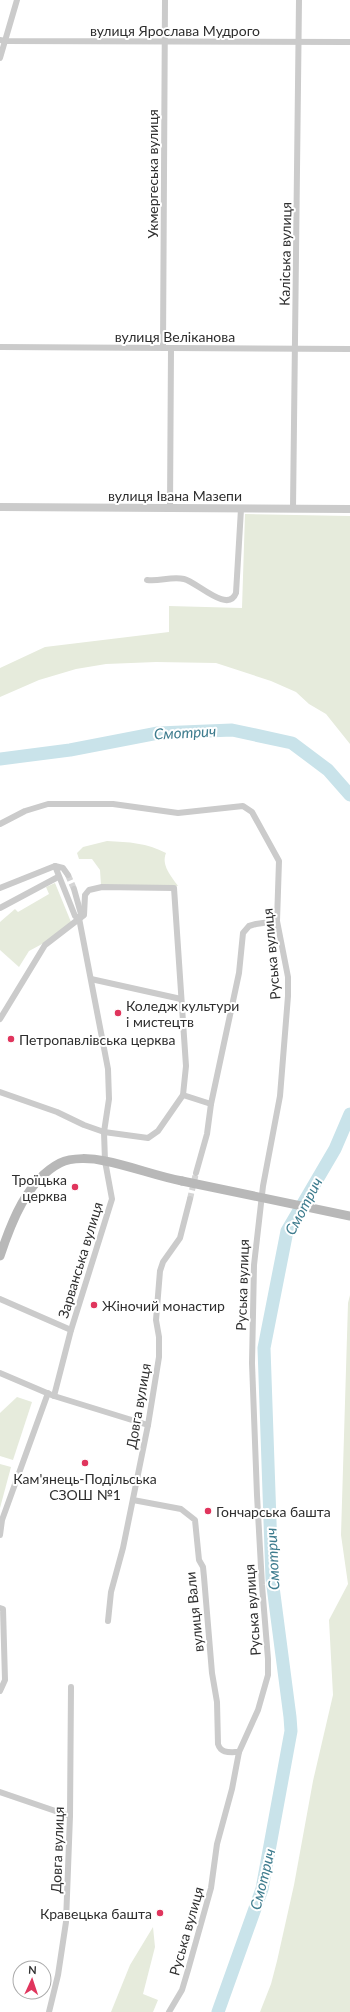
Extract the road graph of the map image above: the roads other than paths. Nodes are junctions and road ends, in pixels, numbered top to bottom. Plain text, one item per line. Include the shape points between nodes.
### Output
1 (17, 0) edge
2 (165, 0) edge
3 (299, 0) edge
4 (2, 40) edge
5 (165, 42) junction
6 (299, 42) junction
7 (350, 42) edge
8 (0, 58) edge
9 (0, 347) edge
10 (163, 348) junction
11 (171, 348) junction
12 (296, 349) junction
13 (350, 349) edge
14 (0, 507) edge
15 (170, 508) junction
16 (241, 509) junction
17 (293, 509) junction
18 (350, 509) edge
19 (147, 580) dead end
20 (0, 824) edge
21 (55, 866) junction
22 (68, 875) tunnel mouth
23 (58, 877) junction
24 (0, 888) edge
25 (74, 888) tunnel mouth
26 (0, 908) edge
27 (79, 918) junction
28 (277, 921) junction
29 (91, 979) junction
30 (181, 999) junction
31 (0, 1018) edge
32 (0, 1092) edge
33 (183, 1095) junction
34 (211, 1104) junction
35 (104, 1132) junction
36 (105, 1161) junction
37 (196, 1173) tunnel mouth
38 (190, 1199) tunnel mouth
39 (350, 1216) edge
40 (0, 1256) edge
41 (0, 1299) edge
42 (71, 1330) junction
43 (0, 1373) edge
44 (51, 1395) junction
45 (148, 1425) junction
46 (133, 1500) junction
47 (0, 1536) edge
48 (2, 1609) edge
49 (108, 1621) dead end
50 (71, 1687) dead end
51 (0, 1692) edge
52 (239, 1752) junction
53 (0, 1792) edge
54 (70, 1816) junction
55 (49, 2012) edge
56 (169, 2012) edge

1 - 4 street
2 - 5 street, Укмергеська вулиця
3 - 6 street, Каліська вулиця
4 - 5 street, вулиця Ярослава Мудрого
4 - 8 street
5 - 6 street, вулиця Ярослава Мудрого
5 - 10 street, Укмергеська вулиця
6 - 7 street, вулиця Ярослава Мудрого
6 - 12 street, Каліська вулиця
9 - 10 street, вулиця Веліканова
10 - 11 street, вулиця Веліканова
11 - 12 street, вулиця Веліканова
11 - 15 street
12 - 13 street, вулиця Веліканова
12 - 17 street, Каліська вулиця
14 - 15 street, вулиця Івана Мазепи
15 - 16 street, вулиця Івана Мазепи
16 - 17 street, вулиця Івана Мазепи
16 - 19 street via 236,592 233,598 220,599 198,584 184,579
17 - 18 street, вулиця Івана Мазепи
20 - 28 street, Руська вулиця via 25,811 48,804 113,804 178,814 243,806 252,812 279,860
21 - 22 street via 63,868
21 - 23 street
21 - 24 street
23 - 26 street
23 - 27 street via 75,916
25 - 27 street, Зарванська вулиця via 81,914
27 - 29 street, Зарванська вулиця
27 - 30 street via 85,912 85,896 89,890 102,887 174,888
27 - 31 street via 45,945
28 - 34 street via 249,926 243,933 239,973
28 - 52 street, Руська вулиця via 286,962 288,996 280,1096 256,1234 252,1363 268,1675 258,1710
29 - 30 street
29 - 35 street, Зарванська вулиця via 108,1069 109,1099
30 - 33 street via 186,1066
32 - 35 street
33 - 34 street
33 - 35 street via 154,1136 148,1138
34 - 37 street via 207,1134
35 - 36 street, Зарванська вулиця
36 - 39 main road, bridge via 182,1181
36 - 40 main road via 81,1159 60,1162 41,1176 25,1199
36 - 42 street, Зарванська вулиця via 112,1199
38 - 45 street, Довга вулиця via 180,1238 162,1262 160,1271 156,1320 159,1337 158,1357
41 - 42 street
42 - 44 street, Зарванська вулиця
43 - 44 street
44 - 45 street
44 - 47 street, Зарванська вулиця via 2,1520
45 - 46 street, Довга вулиця
46 - 49 street, Довга вулиця via 111,1592
46 - 52 street, вулиця Вали via 181,1509 195,1520 199,1560 203,1567 217,1702 218,1744 225,1752
48 - 51 street via 5,1680
50 - 54 street, Довга вулиця
52 - 56 street, Руська вулиця via 217,1844 208,1903 182,1990
53 - 54 street
54 - 55 street, Довга вулиця via 66,1922

